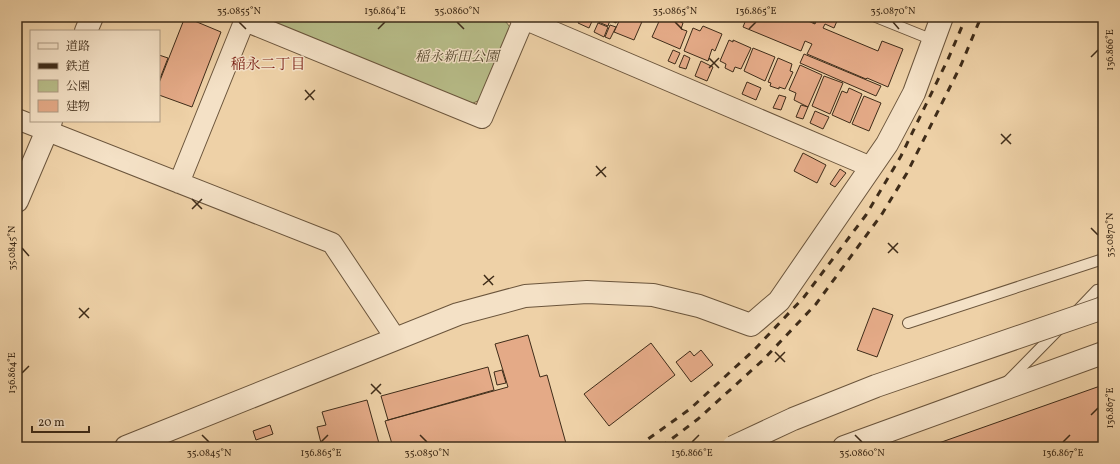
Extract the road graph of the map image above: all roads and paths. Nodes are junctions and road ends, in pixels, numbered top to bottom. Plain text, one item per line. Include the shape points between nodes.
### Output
1 (92, 17) edge
2 (876, 17) edge
3 (942, 17) edge
4 (522, 18) edge
5 (245, 19) edge
6 (86, 30) edge
7 (932, 40) junction
8 (17, 119) edge
9 (30, 122) edge
10 (31, 122) edge
11 (49, 126) edge
12 (871, 167) junction
13 (179, 183) junction
14 (17, 201) edge
15 (1103, 259) edge
16 (1103, 289) edge
17 (1103, 308) edge
18 (908, 323) dead end
19 (396, 339) junction
20 (1103, 353) edge
21 (998, 390) junction
22 (126, 447) edge
23 (733, 447) edge
24 (844, 447) edge

1 - 6 street
2 - 7 lane
3 - 7 street
4 - 5 street via 482,118
4 - 12 street
5 - 13 street
7 - 12 street via 914,93 887,144
8 - 9 street
10 - 11 street
11 - 13 street
11 - 14 street
12 - 19 street via 779,301 751,325 699,306 653,295 587,292 525,296 458,314
13 - 19 street via 332,243
15 - 18 lane
16 - 21 lane via 1097,290
17 - 23 street, bridge via 876,386 793,419
19 - 22 street
20 - 21 street
21 - 24 street

